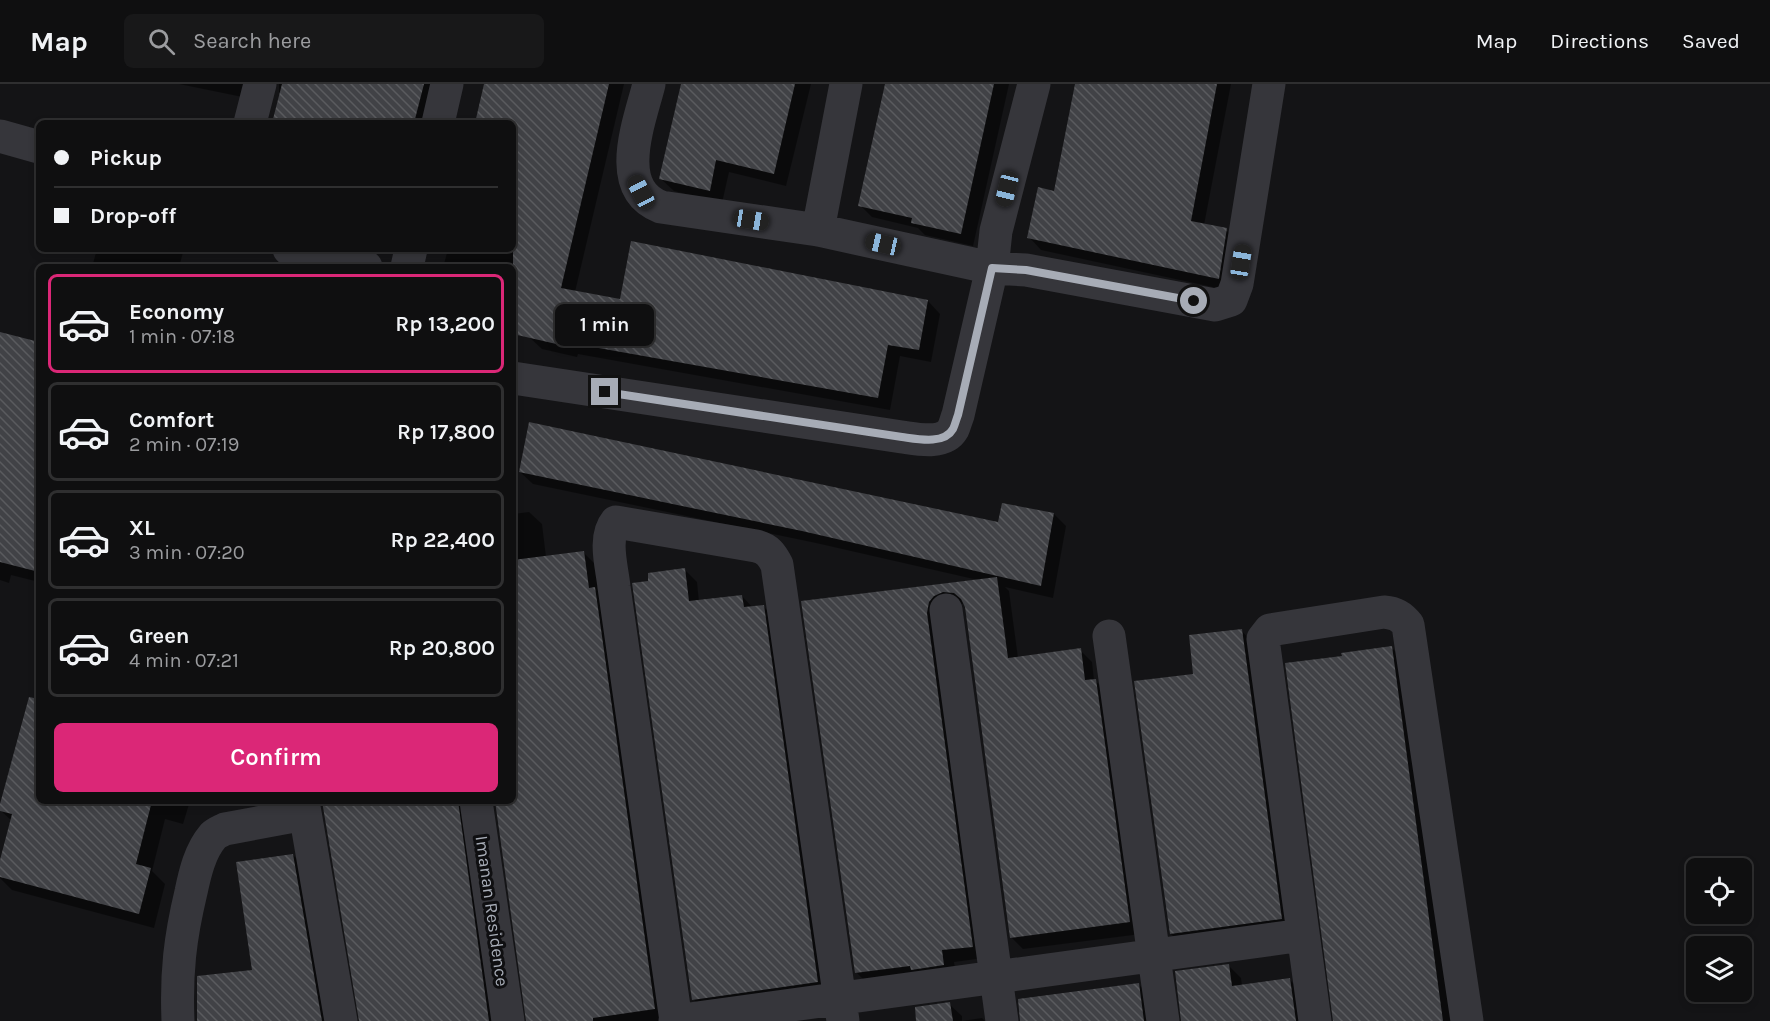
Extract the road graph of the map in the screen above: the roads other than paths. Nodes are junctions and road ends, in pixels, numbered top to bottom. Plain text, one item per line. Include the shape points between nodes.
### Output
1 (260, 84) edge
2 (447, 84) edge
3 (649, 84) edge
4 (846, 84) edge
5 (1034, 84) edge
6 (1269, 84) edge
7 (251, 120) edge
8 (439, 120) edge
9 (0, 136) edge
10 (36, 146) edge
11 (818, 230) junction
12 (302, 252) edge
13 (353, 264) edge
14 (992, 268) junction
15 (516, 378) edge
16 (946, 610) dead end
17 (1109, 636) dead end
18 (476, 804) edge
19 (304, 807) edge
20 (1303, 935) junction
21 (1154, 956) junction
22 (997, 978) junction
23 (841, 1010) edge
24 (170, 1016) edge
25 (341, 1021) edge
26 (508, 1021) edge
27 (675, 1021) edge
28 (1002, 1021) edge
29 (1163, 1021) edge
30 (1315, 1021) edge
31 (1467, 1021) edge

1 - 7 street
2 - 8 street
3 - 11 street via 632,166 635,180 649,202
4 - 11 street
5 - 14 street via 996,231
6 - 14 street via 1237,284 1231,300 1215,305 1026,270
9 - 10 street
11 - 14 street
12 - 13 street
14 - 15 street via 958,415 952,430 937,439 902,437
16 - 22 street
17 - 21 street
18 - 26 street, Imanan Residence
19 - 24 street via 225,829 214,835 203,852 180,936
19 - 25 street
20 - 21 street
20 - 30 street
20 - 31 street via 1263,639 1270,630 1393,613 1408,625
21 - 22 street
21 - 29 street
22 - 23 street
22 - 28 street
23 - 27 street
23 - 27 street via 773,555 765,549 616,522 609,537 614,587

